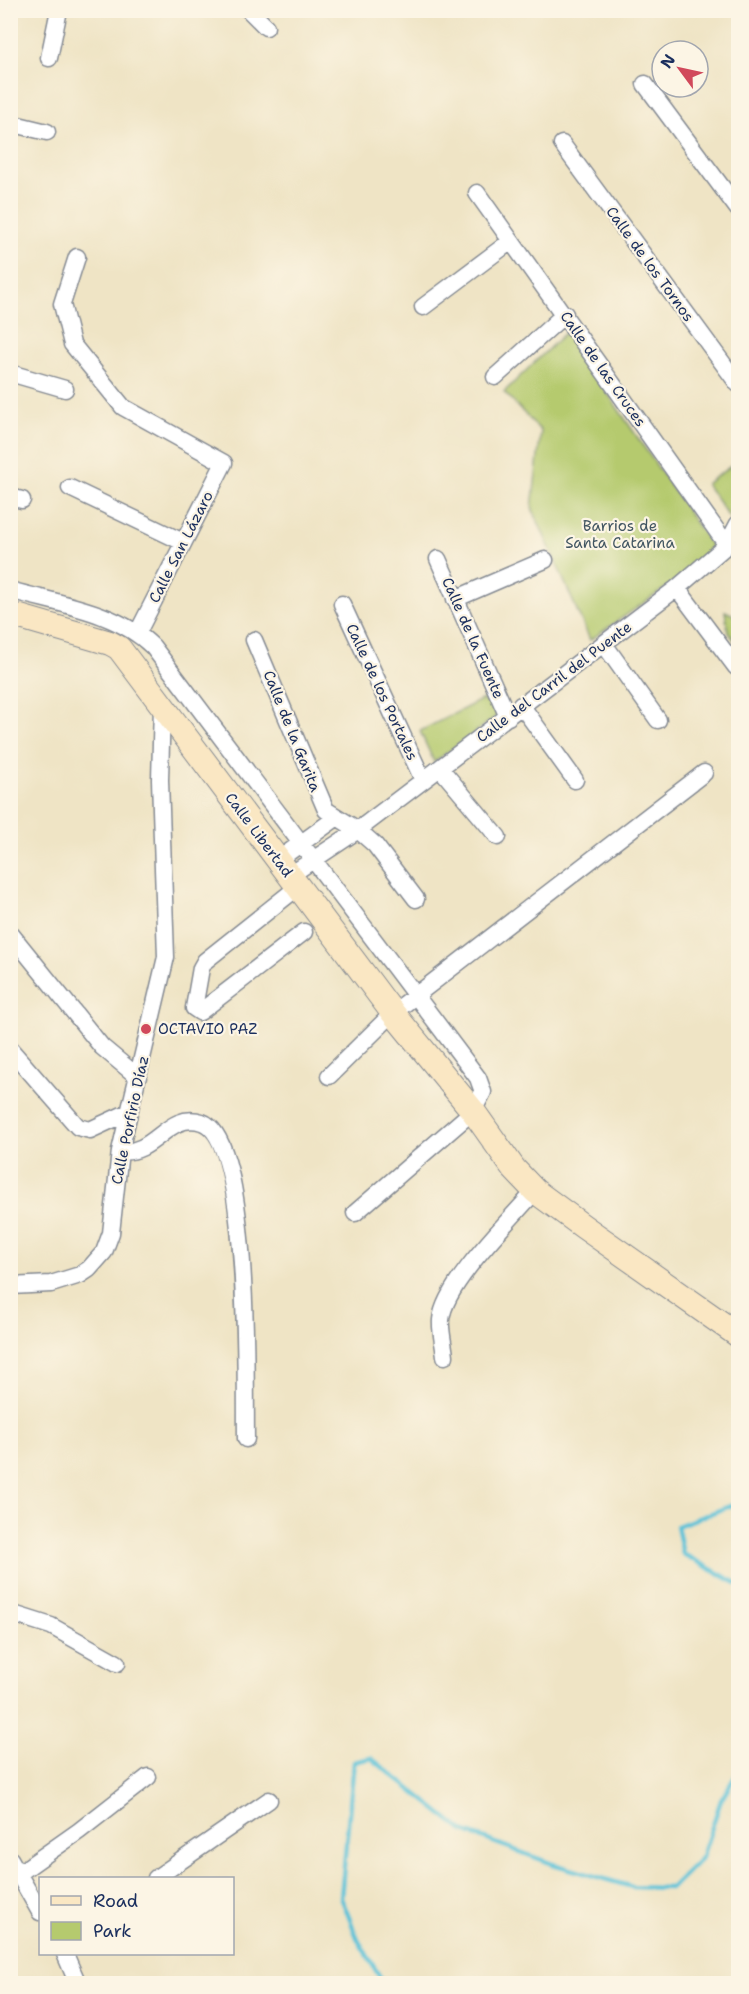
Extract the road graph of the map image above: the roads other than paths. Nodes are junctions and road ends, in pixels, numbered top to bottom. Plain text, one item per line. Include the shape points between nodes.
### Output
1 (59, 10) edge
2 (249, 10) edge
3 (266, 27) dead end
4 (49, 58) dead end
5 (645, 84) dead end
6 (10, 123) edge
7 (47, 132) dead end
8 (562, 144) dead end
9 (477, 194) dead end
10 (738, 208) edge
11 (511, 241) junction
12 (77, 257) dead end
13 (423, 307) dead end
14 (565, 314) junction
15 (10, 373) edge
16 (495, 377) dead end
17 (738, 384) edge
18 (65, 389) dead end
19 (70, 488) dead end
20 (738, 524) edge
21 (183, 542) junction
22 (727, 545) junction
23 (438, 559) dead end
24 (545, 560) dead end
25 (677, 588) junction
26 (10, 590) edge
27 (455, 599) junction
28 (342, 604) dead end
29 (10, 614) edge
30 (138, 632) junction
31 (254, 639) dead end
32 (604, 644) junction
33 (736, 667) dead end
34 (162, 705) junction
35 (521, 705) junction
36 (507, 717) junction
37 (658, 720) dead end
38 (440, 768) junction
39 (704, 773) dead end
40 (423, 780) junction
41 (575, 780) dead end
42 (336, 818) junction
43 (358, 830) junction
44 (498, 837) dead end
45 (299, 844) junction
46 (313, 862) junction
47 (288, 874) junction
48 (416, 899) dead end
49 (304, 932) dead end
50 (10, 933) edge
51 (414, 996) junction
52 (393, 1012) junction
53 (10, 1049) edge
54 (329, 1076) dead end
55 (138, 1077) junction
56 (473, 1111) junction
57 (129, 1112) junction
58 (120, 1151) junction
59 (535, 1191) junction
60 (355, 1213) dead end
61 (10, 1286) edge
62 (738, 1335) edge
63 (445, 1356) dead end
64 (246, 1439) dead end
65 (10, 1613) edge
66 (117, 1663) dead end
67 (148, 1777) dead end
68 (270, 1800) dead end
69 (14, 1866) edge
70 (157, 1877) edge
71 (39, 1910) edge
72 (66, 1955) edge
73 (78, 1983) edge

1 - 4 street
2 - 3 street
5 - 10 street
6 - 7 street
8 - 17 street, Calle de los Tornos
9 - 11 street, Calle de las Cruces
11 - 13 street
11 - 14 street, Calle de las Cruces
12 - 21 street, Calle San Lázaro via 62,304 72,344 123,407 224,463
14 - 16 street
14 - 22 street, Calle de las Cruces
15 - 18 street
19 - 21 street
20 - 22 street, Calle del Carril del Puente
21 - 30 street, Calle San Lázaro
22 - 25 street, Calle del Carril del Puente
23 - 27 street, Calle de la Fuente
24 - 27 street
25 - 32 street, Calle del Carril del Puente
25 - 33 street
26 - 30 street via 118,621
27 - 36 street, Calle de la Fuente
28 - 40 street, Calle de los Portales
29 - 34 main road, Calle Libertad via 110,643 126,656
30 - 45 street
31 - 42 street, Calle de la Garita via 320,799
32 - 35 street, Calle del Carril del Puente
32 - 37 street
34 - 47 main road, Calle Libertad
34 - 55 street, Calle Porfirio Díaz via 160,780 166,957
35 - 36 street, Calle del Carril del Puente
35 - 41 street
36 - 38 street, Calle del Carril del Puente
38 - 40 street, Calle del Carril del Puente
38 - 44 street
39 - 51 street
40 - 43 street, Calle del Carril del Puente
42 - 43 street
42 - 45 street
43 - 46 street, Calle del Carril del Puente
43 - 48 street via 375,845
45 - 46 street
45 - 47 street
46 - 47 street, Calle del Carril del Puente
46 - 51 street
47 - 49 street via 205,961 194,1008 200,1012
47 - 52 main road, Calle Libertad
50 - 55 street via 102,1047
51 - 52 street
51 - 56 street via 478,1078 483,1092
52 - 54 street
52 - 56 main road, Calle Libertad
53 - 57 street via 78,1126 90,1130
55 - 57 street, Calle Porfirio Díaz
56 - 59 main road, Calle Libertad via 498,1150
56 - 60 street
57 - 58 street, Calle Porfirio Díaz
58 - 61 street, Calle Porfirio Díaz via 111,1233 97,1261 80,1275 64,1281
58 - 64 street via 142,1150 169,1127 190,1120 210,1127 222,1143 244,1268
59 - 62 main road, Calle Libertad
59 - 63 street via 458,1281 448,1299 441,1319
65 - 66 street via 51,1626
67 - 69 street via 80,1831
68 - 70 street
69 - 71 street
72 - 73 street

